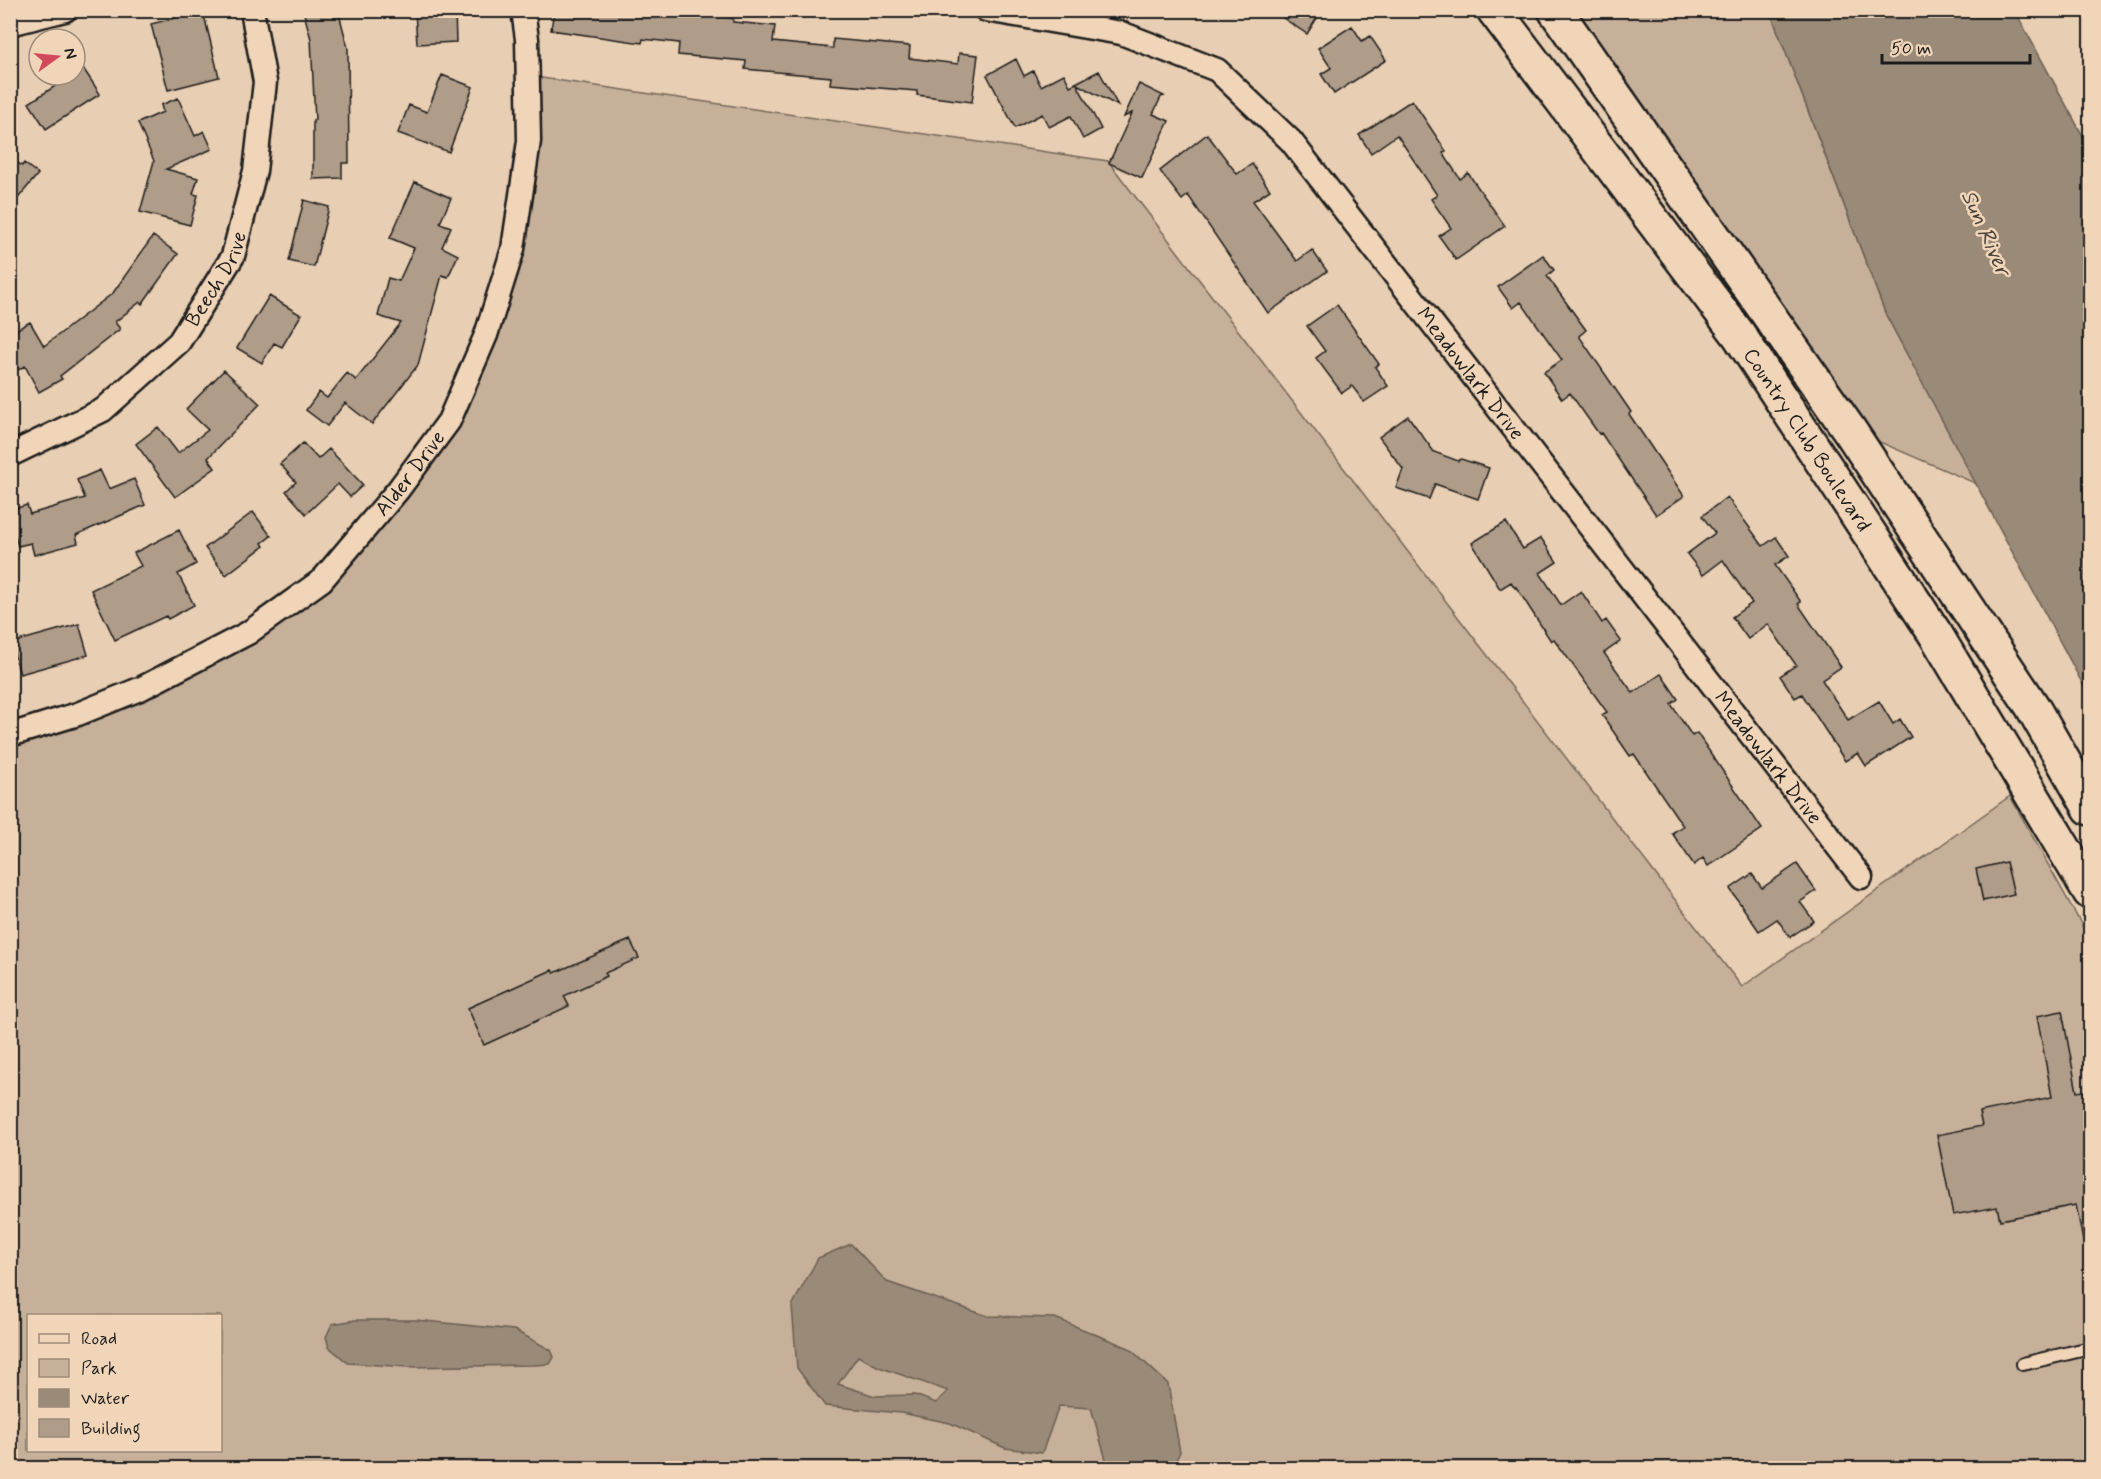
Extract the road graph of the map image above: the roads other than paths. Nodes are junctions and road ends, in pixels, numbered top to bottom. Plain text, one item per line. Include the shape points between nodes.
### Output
1 (65, 10) edge
2 (252, 10) edge
3 (523, 10) edge
4 (986, 10) edge
5 (1494, 10) edge
6 (1555, 10) edge
7 (10, 24) edge
8 (10, 455) edge
9 (10, 735) edge
10 (2091, 808) edge
11 (1861, 877) dead end
12 (2091, 892) edge
13 (2091, 1348) edge
14 (2023, 1364) dead end

1 - 7 street
2 - 8 street, Beech Drive via 265,82 255,171 233,256 179,342 103,410
3 - 9 street, Alder Drive via 529,141 513,249 486,335 449,421 398,490 322,580 248,633 142,688 78,714
4 - 11 street, Meadowlark Drive via 1120,33 1216,70 1291,141
5 - 12 highway, Country Club Boulevard via 1739,335 1936,635
6 - 10 highway, Country Club Boulevard via 1850,431 2032,706
13 - 14 lane

